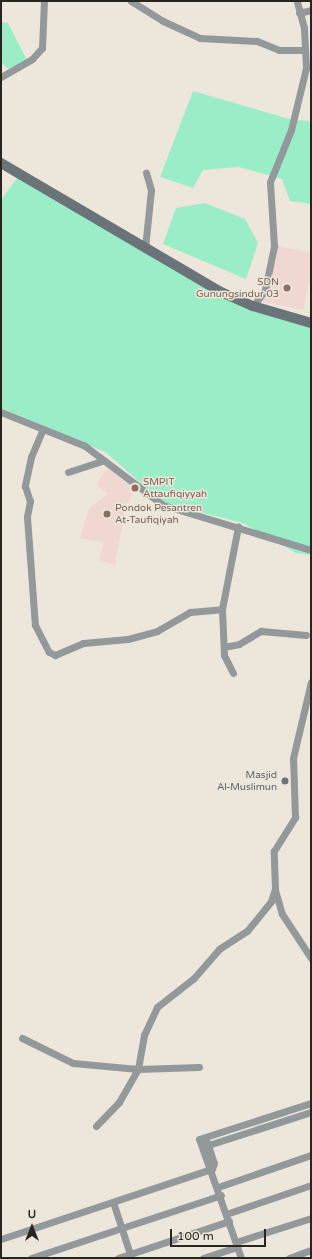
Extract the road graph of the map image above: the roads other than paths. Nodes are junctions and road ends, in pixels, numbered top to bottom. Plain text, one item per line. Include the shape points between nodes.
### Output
1 (44, 1) edge
2 (131, 1) edge
3 (297, 1) edge
4 (311, 10) edge
5 (299, 13) junction
6 (303, 50) junction
7 (308, 69) edge
8 (1, 77) edge
9 (1, 163) edge
10 (146, 173) dead end
11 (145, 248) junction
12 (253, 306) junction
13 (311, 323) edge
14 (1, 412) edge
15 (42, 431) junction
16 (104, 460) junction
17 (68, 472) dead end
18 (238, 527) junction
19 (311, 550) edge
20 (222, 609) junction
21 (306, 635) dead end
22 (224, 647) junction
23 (233, 673) dead end
24 (311, 682) edge
25 (275, 890) junction
26 (311, 958) edge
27 (22, 1038) dead end
28 (199, 1067) dead end
29 (138, 1069) junction
30 (311, 1103) edge
31 (311, 1112) edge
32 (96, 1126) dead end
33 (205, 1146) junction
34 (311, 1155) edge
35 (212, 1169) junction
36 (311, 1185) edge
37 (218, 1187) junction
38 (220, 1195) junction
39 (113, 1202) junction
40 (228, 1217) junction
41 (311, 1218) edge
42 (122, 1228) junction
43 (1, 1239) edge
44 (236, 1245) junction
45 (311, 1250) edge
46 (130, 1256) edge
47 (31, 1258) edge
48 (118, 1258) edge
49 (203, 1258) edge
50 (241, 1258) edge
51 (289, 1258) edge

1 - 8 street via 42,48 32,59
2 - 6 street via 169,25 200,38 257,41 278,50
3 - 5 street
4 - 5 street
5 - 6 street
6 - 7 street
7 - 12 street via 291,130 270,182 274,246 265,290
9 - 11 main road
10 - 11 street via 151,190
11 - 12 main road
12 - 13 main road
14 - 15 street
15 - 16 street via 85,446
15 - 20 street via 30,457 25,486 30,501 27,517 35,626 49,652 55,655 83,643 128,639 157,630 190,612
16 - 17 street
16 - 18 street via 163,505
18 - 19 street
18 - 20 street
20 - 22 street
21 - 22 street via 260,631 239,644
22 - 23 street via 225,660
24 - 25 street via 293,758 295,817 274,851
25 - 26 street via 282,914
25 - 29 street via 271,901 247,931 219,949 194,978 157,1007 144,1036
27 - 29 street via 73,1063
28 - 29 street
29 - 32 street via 119,1102
30 - 33 street via 205,1137
31 - 33 street
33 - 35 street via 214,1163
34 - 37 street
35 - 37 street
35 - 39 street
36 - 40 street
37 - 38 street
38 - 40 street
38 - 42 street
39 - 42 street
39 - 43 street
40 - 44 street
40 - 46 street
41 - 44 street
42 - 46 street
42 - 47 street
44 - 49 street
44 - 50 street
45 - 51 street
46 - 48 street

